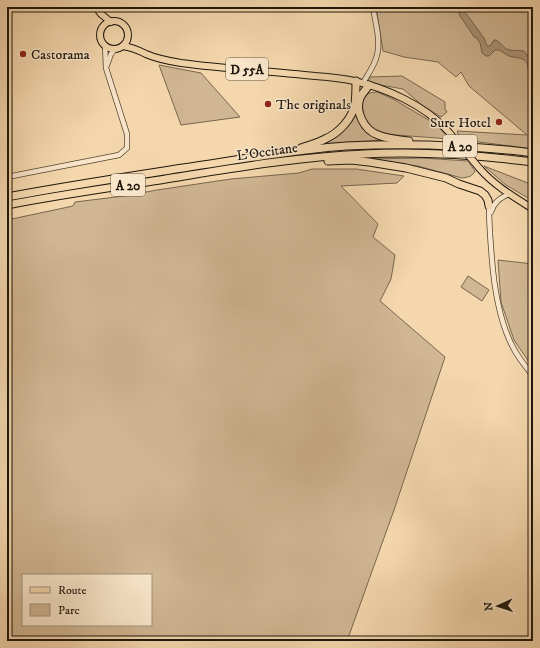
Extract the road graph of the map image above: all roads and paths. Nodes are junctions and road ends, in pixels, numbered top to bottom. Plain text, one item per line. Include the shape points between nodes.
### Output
1 (373, 7) edge
2 (96, 8) edge
3 (111, 22) junction
4 (102, 28) junction
5 (128, 36) junction
6 (105, 45) junction
7 (123, 46) junction
8 (115, 49) junction
9 (140, 51) junction
10 (106, 68) junction
11 (363, 83) junction
12 (429, 145) junction
13 (290, 152) junction
14 (533, 154) edge
15 (314, 158) junction
16 (533, 162) edge
17 (7, 177) edge
18 (509, 194) junction
19 (7, 196) edge
20 (7, 205) edge
21 (489, 206) joint
22 (533, 209) edge
23 (489, 222) junction
24 (533, 376) edge
25 (533, 638) edge
26 (530, 641) edge

1 - 11 street via 378,54
2 - 3 main road
2 - 4 main road
3 - 4 main road
3 - 5 main road via 123,25
4 - 6 main road via 101,37
5 - 7 main road
5 - 9 main road
6 - 8 main road
6 - 10 street
7 - 8 main road
7 - 9 main road, D 55A
8 - 10 street
9 - 11 main road, D 55A via 180,63 301,74
10 - 17 street via 127,134 127,148 119,154
11 - 12 highway via 359,109 362,121 368,129 382,137 419,141
11 - 13 highway via 348,119 334,135
11 - 18 main road, D 55A, bridge via 399,96 434,118 487,177
12 - 13 highway, L'Occitane / A 20 via 346,146
12 - 14 highway, L'Occitane / A 20 via 491,148
13 - 19 highway, L'Occitane / A 20
15 - 16 highway, L'Occitane / A 20 via 421,153
15 - 20 highway, L'Occitane / A 20 via 281,161
15 - 21 highway via 322,161 351,160 377,163 446,178 480,191 485,195
18 - 22 main road
18 - 23 street via 496,201
21 - 23 street
23 - 24 street via 496,298 515,351
25 - 26 main road

